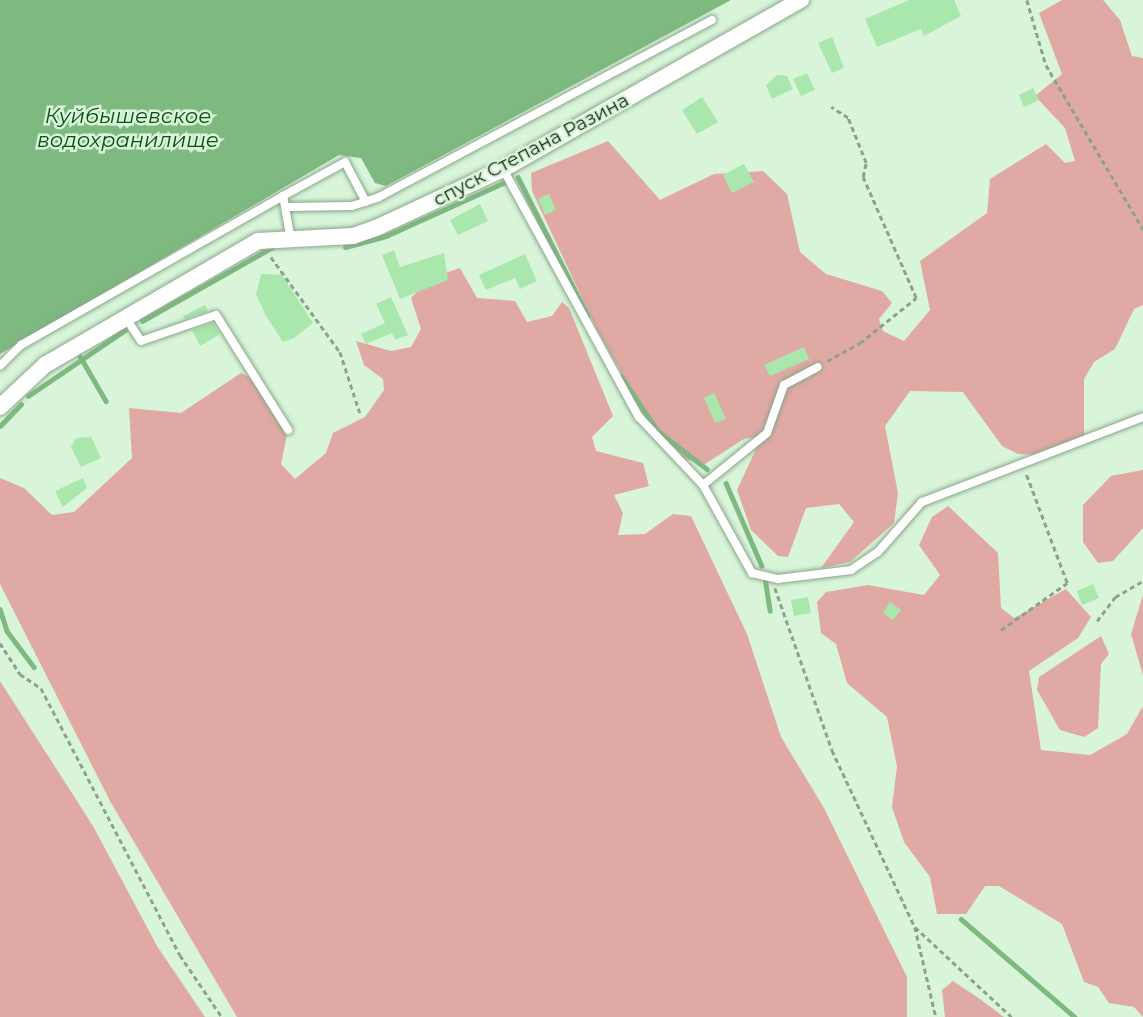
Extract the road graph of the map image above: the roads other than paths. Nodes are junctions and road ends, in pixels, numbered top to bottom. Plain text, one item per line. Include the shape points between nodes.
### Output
1 (801, 0) edge
2 (712, 20) dead end
3 (503, 169) junction
4 (283, 196) junction
5 (366, 202) junction
6 (289, 207) junction
7 (290, 235) junction
8 (124, 316) junction
9 (0, 366) edge
10 (818, 366) road end
11 (0, 407) edge
12 (1143, 417) edge
13 (288, 430) dead end
14 (703, 485) junction

1 - 3 street, спуск Степана Разина
2 - 5 lane
3 - 7 street, спуск Степана Разина via 353,236
3 - 14 lane via 639,417
4 - 5 lane via 345,162
4 - 6 lane
4 - 9 lane via 22,345
5 - 6 lane
6 - 7 lane
7 - 8 street, спуск Степана Разина via 258,241
8 - 11 street, спуск Степана Разина via 45,365
8 - 13 lane via 141,341 216,315
10 - 14 lane via 784,385 766,433 753,450
12 - 14 lane via 1024,467 962,483 922,502 878,552 851,570 775,578 745,569

